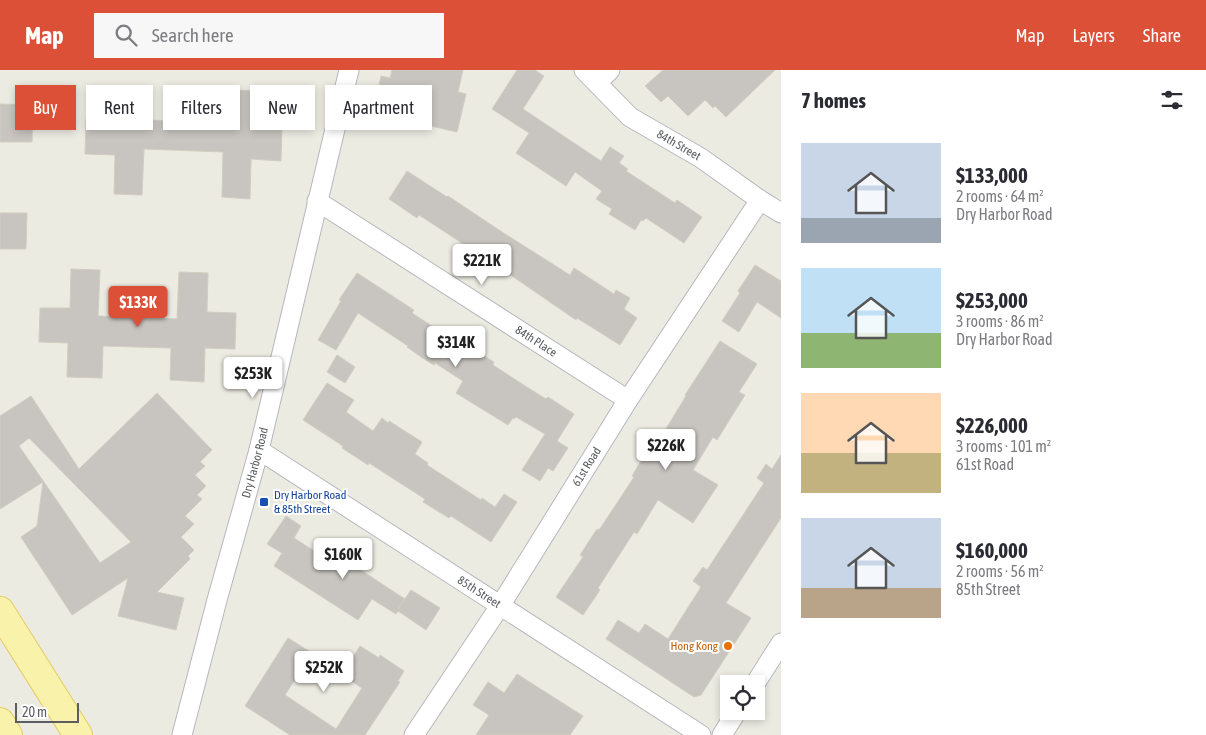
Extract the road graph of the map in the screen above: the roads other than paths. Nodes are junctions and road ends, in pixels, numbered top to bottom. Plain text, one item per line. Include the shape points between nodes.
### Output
1 (349, 70) edge
2 (597, 74) edge
3 (760, 200) junction
4 (317, 201) junction
5 (781, 213) edge
6 (628, 400) junction
7 (259, 450) junction
8 (500, 606) junction
9 (0, 611) edge
10 (781, 643) edge
11 (761, 675) edge
12 (731, 720) edge
13 (0, 722) edge
14 (8, 735) edge
15 (78, 735) edge
16 (182, 735) edge
17 (414, 735) edge
18 (701, 735) edge
19 (722, 735) edge

1 - 4 street, Dry Harbor Road
2 - 3 street, 84th Street via 630,117 701,158
3 - 5 street, 84th Street
3 - 6 street, 61st Road
4 - 6 street, 84th Place
4 - 7 street, Dry Harbor Road
6 - 8 street, 61st Road
7 - 8 street, 85th Street
7 - 16 street, Dry Harbor Road
8 - 17 street, 61st Road
8 - 18 street, 85th Street
9 - 15 main road
10 - 11 street
12 - 19 street
13 - 14 main road

